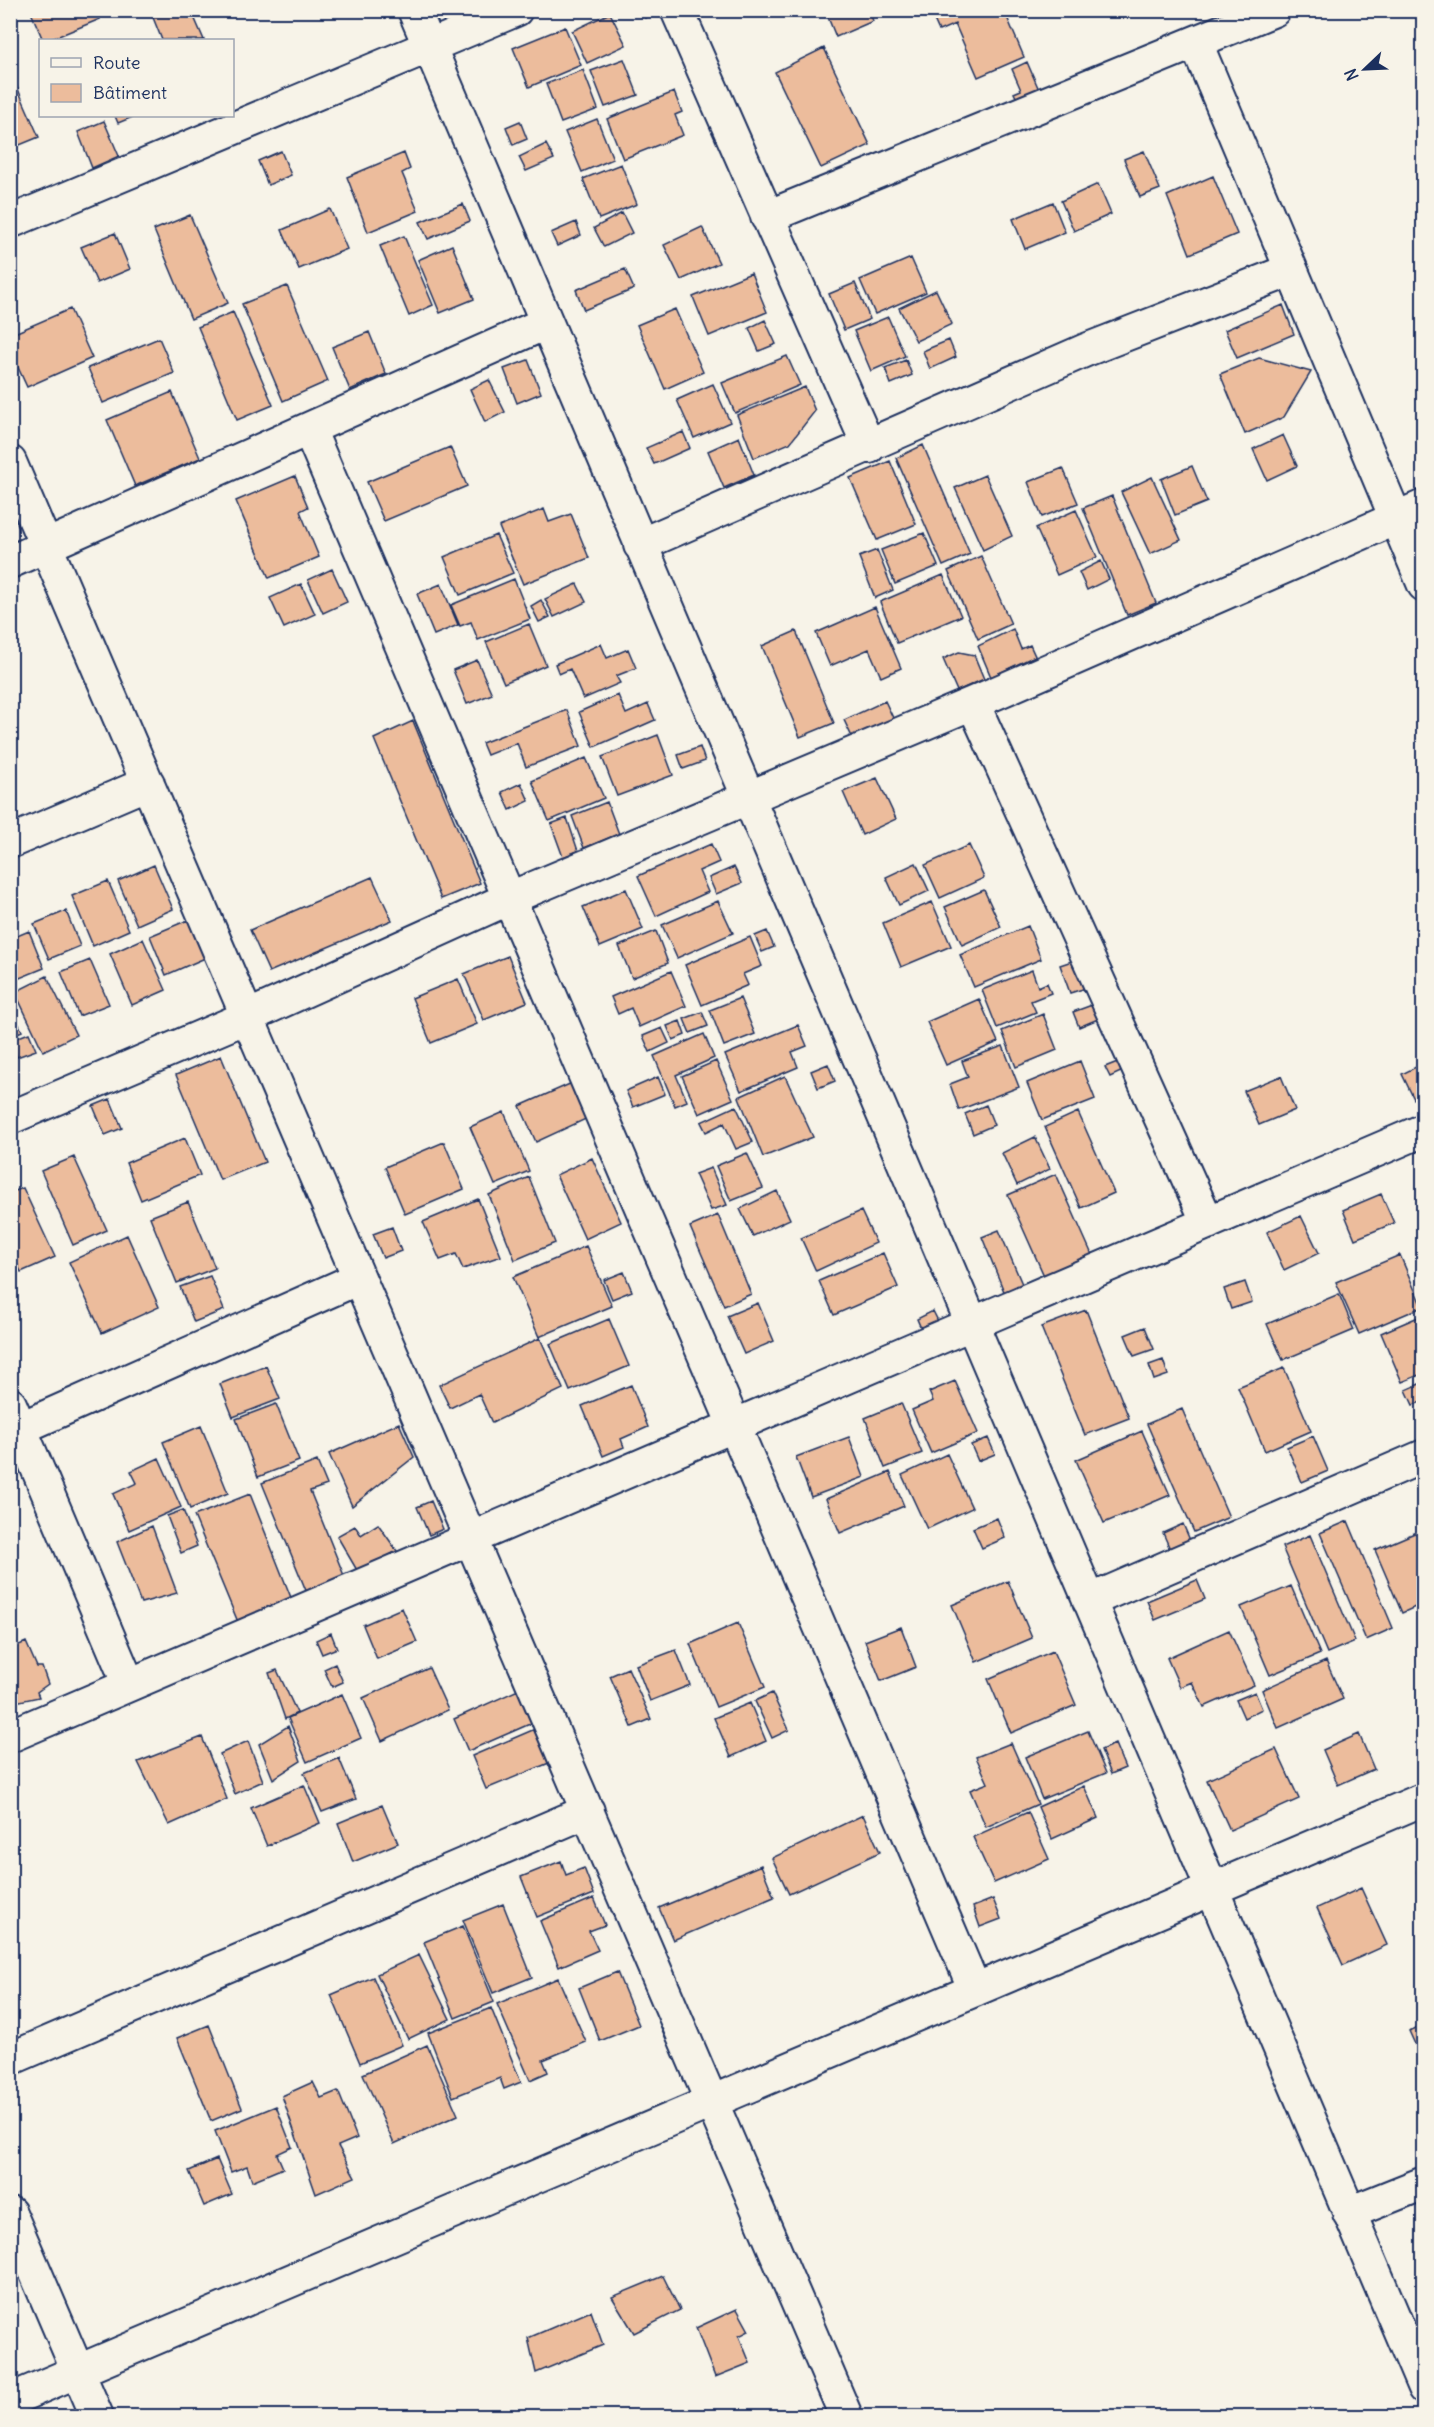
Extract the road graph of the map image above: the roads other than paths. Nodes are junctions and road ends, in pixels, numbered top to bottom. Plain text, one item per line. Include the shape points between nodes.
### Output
1 (414, 10) edge
2 (516, 10) edge
3 (677, 10) edge
4 (1274, 10) edge
5 (1196, 43) junction
6 (429, 47) junction
7 (767, 217) junction
8 (10, 222) edge
9 (1291, 270) junction
10 (546, 323) junction
11 (309, 429) junction
12 (869, 447) junction
13 (10, 462) edge
14 (1424, 506) edge
15 (1395, 518) junction
16 (640, 545) junction
17 (46, 546) junction
18 (10, 562) edge
19 (1424, 585) edge
20 (973, 703) junction
21 (148, 783) junction
22 (747, 796) junction
23 (10, 842) edge
24 (510, 898) junction
25 (248, 1017) junction
26 (10, 1118) edge
27 (1424, 1130) edge
28 (1208, 1223) junction
29 (359, 1278) junction
30 (972, 1324) junction
31 (16, 1416) edge
32 (735, 1426) junction
33 (1424, 1456) edge
34 (471, 1538) junction
35 (1089, 1601) junction
36 (129, 1685) junction
37 (10, 1736) edge
38 (1424, 1799) edge
39 (588, 1811) junction
40 (1212, 1890) junction
41 (975, 1990) junction
42 (10, 2059) edge
43 (712, 2102) junction
44 (1424, 2182) edge
45 (10, 2213) edge
46 (1349, 2213) junction
47 (78, 2372) junction
48 (1424, 2388) edge
49 (10, 2400) edge
50 (97, 2416) edge
51 (846, 2416) edge

1 - 6 street
2 - 6 street
3 - 7 street
4 - 5 street
5 - 7 street
5 - 9 street
6 - 8 street
6 - 10 street
7 - 12 street
9 - 12 street via 1086,350
9 - 15 street
10 - 11 street
10 - 16 street
11 - 17 street
11 - 24 street
12 - 16 street
13 - 17 street
14 - 15 street
15 - 19 street
15 - 20 street
16 - 22 street
17 - 18 street
17 - 21 street
20 - 22 street
20 - 28 street
21 - 23 street
21 - 25 street
22 - 24 street
22 - 30 street
24 - 25 street
24 - 32 street
25 - 26 street
25 - 29 street
27 - 28 street
28 - 30 street
29 - 31 street
29 - 34 street
30 - 32 street
30 - 35 street
31 - 36 street
32 - 34 street
32 - 41 street
33 - 35 street
34 - 36 street
34 - 39 street
35 - 40 street
36 - 37 street
38 - 40 street
39 - 42 street
39 - 43 street
40 - 41 street
40 - 46 street
41 - 43 street
43 - 47 street
43 - 51 street
44 - 46 street
45 - 47 street
46 - 48 street
47 - 49 street
47 - 50 street

